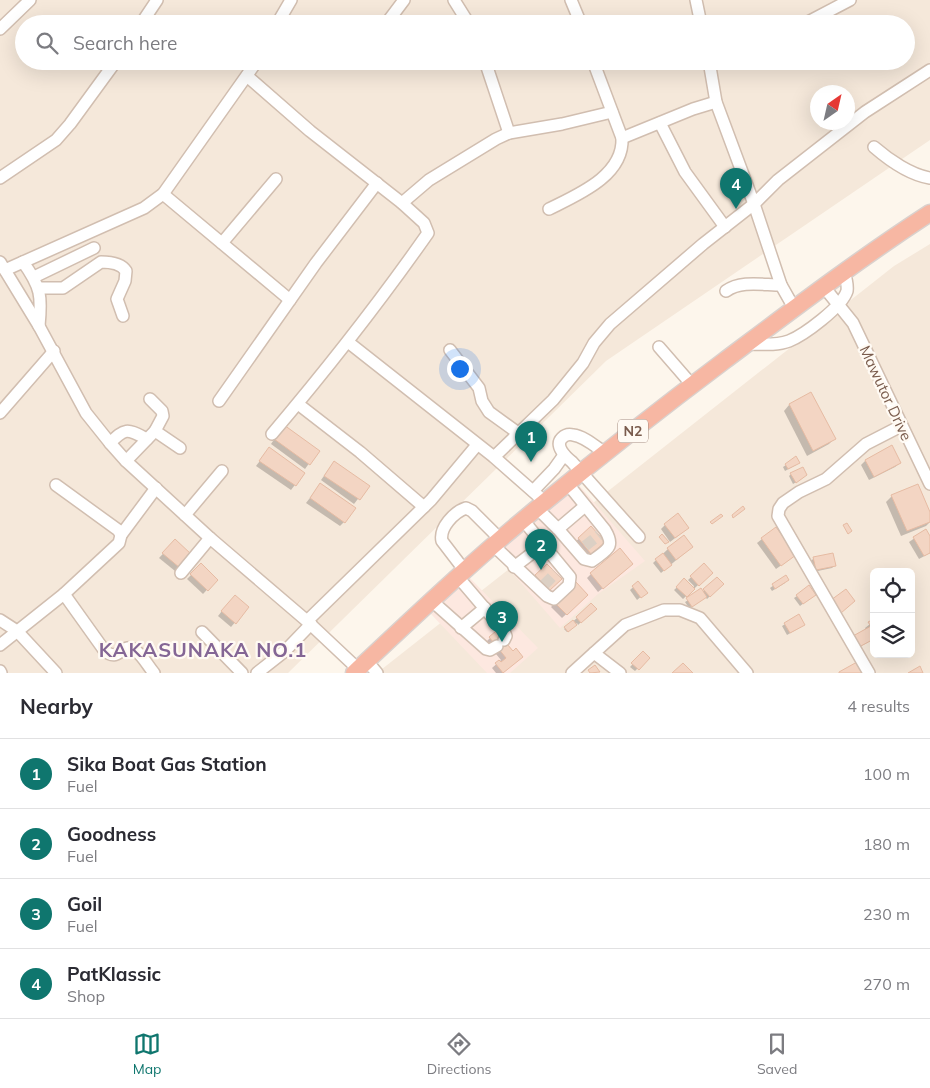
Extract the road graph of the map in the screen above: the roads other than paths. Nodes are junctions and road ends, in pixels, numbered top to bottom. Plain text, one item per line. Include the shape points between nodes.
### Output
1 (30, 0) edge
2 (157, 0) edge
3 (292, 0) edge
4 (404, 0) edge
5 (454, 0) edge
6 (571, 0) edge
7 (696, 0) edge
8 (850, 0) edge
9 (16, 5) edge
10 (147, 15) edge
11 (283, 15) edge
12 (393, 15) edge
13 (463, 15) edge
14 (577, 15) edge
15 (699, 15) edge
16 (821, 15) edge
17 (0, 29) edge
18 (109, 70) edge
19 (251, 70) edge
20 (488, 70) edge
21 (596, 70) edge
22 (711, 70) edge
23 (930, 70) edge
24 (247, 76) junction
25 (716, 102) junction
26 (612, 112) junction
27 (660, 123) junction
28 (509, 133) junction
29 (622, 138) junction
30 (874, 147) dead end
31 (0, 178) edge
32 (276, 178) dead end
33 (930, 178) edge
34 (377, 184) junction
35 (164, 194) junction
36 (402, 203) junction
37 (754, 204) junction
38 (548, 209) dead end
39 (930, 212) edge
40 (725, 227) junction
41 (222, 243) junction
42 (94, 248) dead end
43 (23, 262) junction
44 (3, 272) edge
45 (844, 272) junction
46 (34, 277) junction
47 (781, 285) junction
48 (824, 287) junction
49 (39, 288) junction
50 (726, 291) dead end
51 (290, 300) junction
52 (838, 305) junction
53 (794, 308) junction
54 (123, 316) dead end
55 (40, 326) junction
56 (348, 342) junction
57 (746, 344) junction
58 (659, 348) dead end
59 (450, 350) dead end
60 (54, 352) junction
61 (692, 385) junction
62 (150, 399) dead end
63 (219, 401) dead end
64 (298, 404) junction
65 (0, 414) edge
66 (901, 426) junction
67 (518, 433) junction
68 (272, 434) dead end
69 (151, 435) junction
70 (110, 443) junction
71 (477, 445) junction
72 (180, 448) dead end
73 (605, 453) junction
74 (564, 455) junction
75 (494, 457) junction
76 (126, 461) junction
77 (222, 471) dead end
78 (581, 472) junction
79 (567, 483) junction
80 (56, 484) dead end
81 (930, 484) edge
82 (156, 488) junction
83 (538, 500) junction
84 (585, 506) junction
85 (424, 507) junction
86 (185, 515) junction
87 (524, 520) junction
88 (558, 529) junction
89 (121, 535) junction
90 (639, 537) dead end
91 (210, 538) junction
92 (498, 543) junction
93 (544, 544) junction
94 (514, 567) junction
95 (181, 573) dead end
96 (461, 574) junction
97 (64, 594) junction
98 (432, 601) junction
99 (485, 608) junction
100 (0, 620) edge
101 (309, 622) junction
102 (461, 628) junction
103 (17, 631) junction
104 (202, 632) dead end
105 (0, 645) edge
106 (594, 653) junction
107 (364, 669) edge
108 (56, 673) edge
109 (154, 673) edge
110 (242, 673) edge
111 (258, 673) edge
112 (572, 673) edge
113 (620, 673) edge
114 (747, 673) edge
115 (869, 673) edge

1 - 9 street
2 - 10 street
3 - 11 street
4 - 12 street
5 - 13 street
6 - 14 street
7 - 15 street
8 - 16 street
9 - 17 street
18 - 31 street via 56,140
19 - 24 street
20 - 28 street
21 - 26 street
22 - 25 street
23 - 37 street via 865,112 778,180
24 - 34 street
24 - 35 street
25 - 27 street
25 - 37 street
26 - 28 street
26 - 29 street
27 - 29 street
27 - 40 street via 685,172
28 - 36 street via 429,180
29 - 38 street via 622,148 616,160 597,184
30 - 33 street via 918,175
32 - 41 street
34 - 36 street
34 - 51 street
35 - 41 street
35 - 43 street via 144,208
36 - 56 street via 424,223 428,233
37 - 40 street
37 - 47 street
39 - 45 highway, N2
40 - 67 street via 610,324 553,400
41 - 51 street
42 - 46 street
43 - 44 street
43 - 46 street
44 - 55 street
45 - 48 highway, N2
45 - 52 street via 848,286
46 - 49 street
47 - 50 street via 734,285
47 - 53 street
48 - 52 street, Mawutor Drive
48 - 53 highway, N2
49 - 54 street via 63,288 101,262 116,264 126,271 117,299
49 - 55 street
51 - 63 street
52 - 57 street via 790,341
52 - 66 street, Mawutor Drive via 853,323
53 - 57 highway, N2
55 - 60 street
56 - 64 street
56 - 71 street
57 - 61 highway, N2
58 - 61 street
59 - 67 street via 479,388 489,412
60 - 65 street
60 - 70 street via 86,413
61 - 73 highway, N2
62 - 69 street via 164,416
64 - 68 street
64 - 85 street
66 - 81 street, Mawutor Drive
66 - 115 street via 866,444 826,479 783,503 778,516
67 - 75 street
69 - 70 street via 125,430
69 - 72 street
69 - 76 street
70 - 76 street
71 - 75 street
71 - 85 street
73 - 74 street via 575,434 567,434 560,442
73 - 78 highway, N2
74 - 78 street
74 - 83 street
75 - 83 street
76 - 82 street
77 - 86 street
78 - 79 highway, N2
78 - 90 street
79 - 83 highway, N2
79 - 84 street
80 - 89 street
82 - 86 street
82 - 89 street
83 - 87 highway, N2
83 - 88 street
84 - 88 street
84 - 88 street via 602,533 610,538 609,548 592,561 584,559 582,549
85 - 101 street
86 - 91 street
87 - 92 highway, N2
87 - 93 street
89 - 97 street via 114,549
91 - 95 street
91 - 101 street
92 - 94 street
92 - 96 highway, N2
92 - 96 street via 472,511 461,510 440,535
93 - 94 street
93 - 94 street via 559,570 570,577 569,585 554,599
96 - 98 highway, N2
96 - 99 street
97 - 103 street
97 - 109 street via 109,655 130,648
98 - 102 street
98 - 107 highway, N2
99 - 102 street
99 - 102 street via 504,631 506,636 500,643 486,649
100 - 103 street
101 - 107 street
101 - 111 street via 285,651
103 - 105 street
103 - 108 street
104 - 110 street
106 - 112 street
106 - 113 street
106 - 114 street via 625,625 664,610 680,610 700,618

